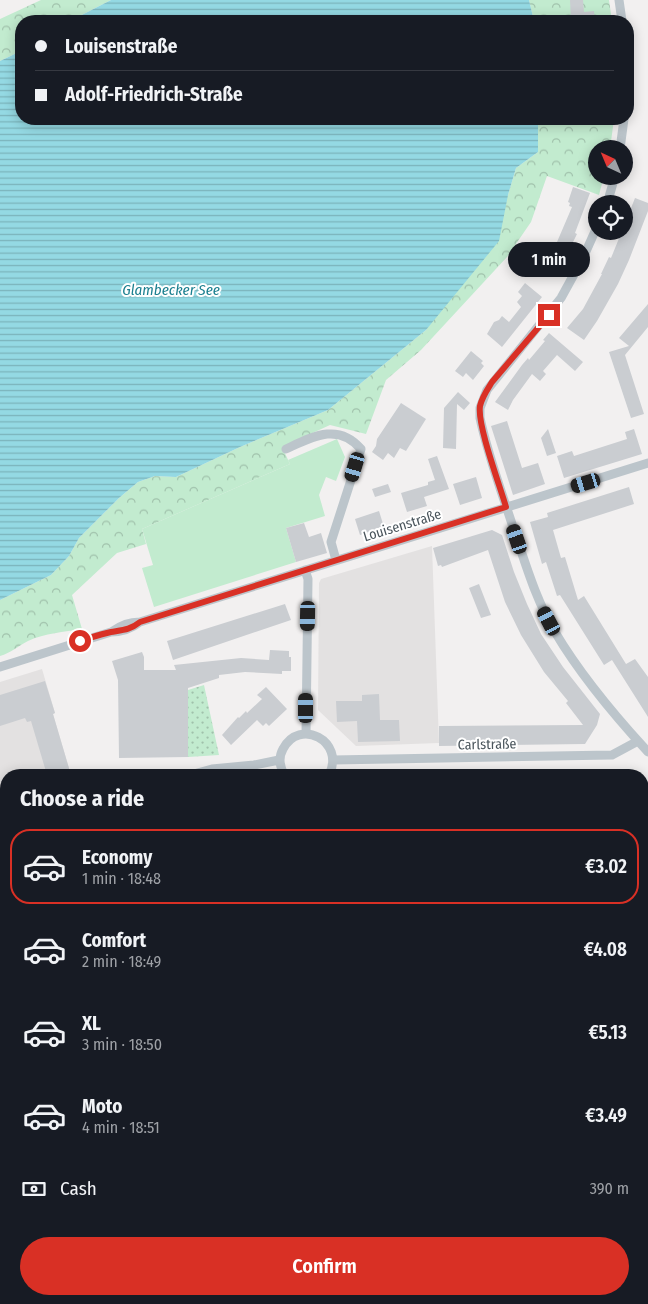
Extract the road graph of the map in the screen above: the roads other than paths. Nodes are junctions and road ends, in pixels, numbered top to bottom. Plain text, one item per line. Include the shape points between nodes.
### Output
1 (619, 0) edge
2 (621, 15) edge
3 (623, 125) edge
4 (621, 140) edge
5 (591, 240) edge
6 (286, 449) dead end
7 (648, 463) edge
8 (506, 507) junction
9 (336, 560) junction
10 (305, 570) junction
11 (0, 667) edge
12 (306, 734) junction
13 (638, 741) junction
14 (648, 752) edge
15 (280, 760) junction
16 (333, 760) junction
17 (212, 769) edge
18 (282, 769) edge
19 (332, 769) edge

1 - 2 street
3 - 4 street
5 - 8 street via 561,298 492,382 480,408 482,428
6 - 9 street via 311,437 331,433 354,440 361,449 332,542
7 - 8 street, Louisenstraße
8 - 9 street, Louisenstraße
8 - 13 street via 533,587 554,631 588,683
9 - 10 street, Louisenstraße
10 - 11 street, Louisenstraße via 132,622 111,632
10 - 12 street via 308,579
12 - 15 street via 291,739 281,752
12 - 16 street via 322,739 332,752
13 - 14 street
13 - 16 street, Carlstraße via 612,755
15 - 17 street
15 - 18 street
16 - 19 street

